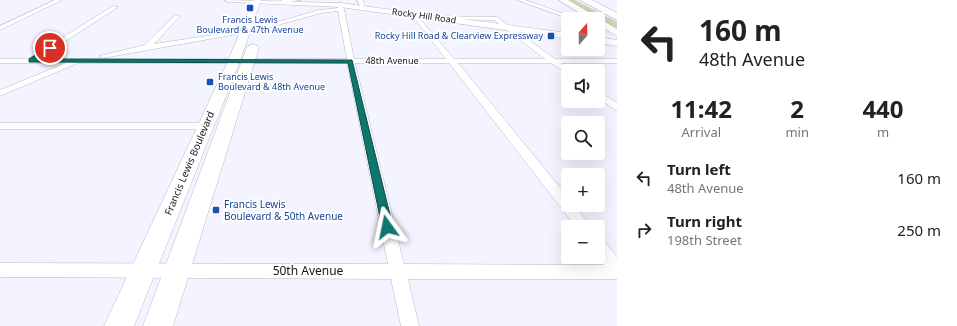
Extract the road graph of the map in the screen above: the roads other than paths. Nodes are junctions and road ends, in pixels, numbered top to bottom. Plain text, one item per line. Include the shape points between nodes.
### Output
1 (59, 0) edge
2 (228, 0) edge
3 (297, 0) edge
4 (520, 0) edge
5 (563, 0) edge
6 (585, 0) edge
7 (600, 0) edge
8 (262, 1) edge
9 (279, 2) junction
10 (362, 4) edge
11 (337, 6) junction
12 (115, 7) dead end
13 (617, 8) edge
14 (322, 11) junction
15 (583, 12) edge
16 (561, 13) edge
17 (415, 15) junction
18 (177, 16) dead end
19 (434, 17) junction
20 (617, 17) edge
21 (263, 20) junction
22 (509, 27) junction
23 (0, 28) edge
24 (246, 32) junction
25 (561, 35) edge
26 (605, 41) edge
27 (617, 43) edge
28 (147, 47) junction
29 (0, 61) edge
30 (31, 61) junction
31 (80, 61) junction
32 (241, 61) junction
33 (350, 61) junction
34 (452, 61) junction
35 (554, 61) junction
36 (617, 61) edge
37 (561, 66) edge
38 (0, 93) edge
39 (605, 99) edge
40 (617, 108) edge
41 (0, 126) edge
42 (205, 126) junction
43 (578, 220) edge
44 (605, 254) edge
45 (0, 270) edge
46 (143, 270) junction
47 (177, 270) junction
48 (617, 270) edge
49 (398, 272) junction
50 (119, 326) edge
51 (158, 326) edge
52 (410, 326) edge

1 - 23 street
2 - 8 street, Rocky Hill Road
3 - 9 street
4 - 16 street
5 - 15 street
6 - 20 highway
7 - 13 highway
8 - 9 street, Rocky Hill Road
8 - 21 main road, Francis Lewis Boulevard
8 - 24 main road, Francis Lewis Boulevard
9 - 11 street, Rocky Hill Road
10 - 11 street, Rocky Hill Road
10 - 17 street, Rocky Hill Road
11 - 14 street
11 - 14 street
11 - 33 street
12 - 30 street
14 - 21 street
17 - 19 street, Rocky Hill Road
17 - 34 street
18 - 28 street
19 - 22 street, Rocky Hill Road
19 - 22 street via 495,18
21 - 32 main road, Francis Lewis Boulevard
22 - 25 street, Rocky Hill Road
22 - 35 street
24 - 28 street
24 - 32 main road, Francis Lewis Boulevard
26 - 27 street
28 - 31 street
29 - 30 street, 48th Avenue
30 - 31 street, 48th Avenue
31 - 32 street, 48th Avenue
31 - 38 street
32 - 33 street, 48th Avenue
32 - 42 main road, Francis Lewis Boulevard
32 - 47 main road, Francis Lewis Boulevard
33 - 34 street, 48th Avenue
33 - 49 street
34 - 35 street, 48th Avenue
34 - 43 street
35 - 36 street, 48th Avenue
35 - 37 street
39 - 40 street
41 - 42 street
42 - 46 main road, Francis Lewis Boulevard
44 - 48 street
45 - 46 street, 50th Avenue
46 - 47 street, 50th Avenue
46 - 50 main road, Francis Lewis Boulevard
47 - 49 street, 50th Avenue
47 - 51 main road, Francis Lewis Boulevard
48 - 49 street, 50th Avenue
49 - 52 street

